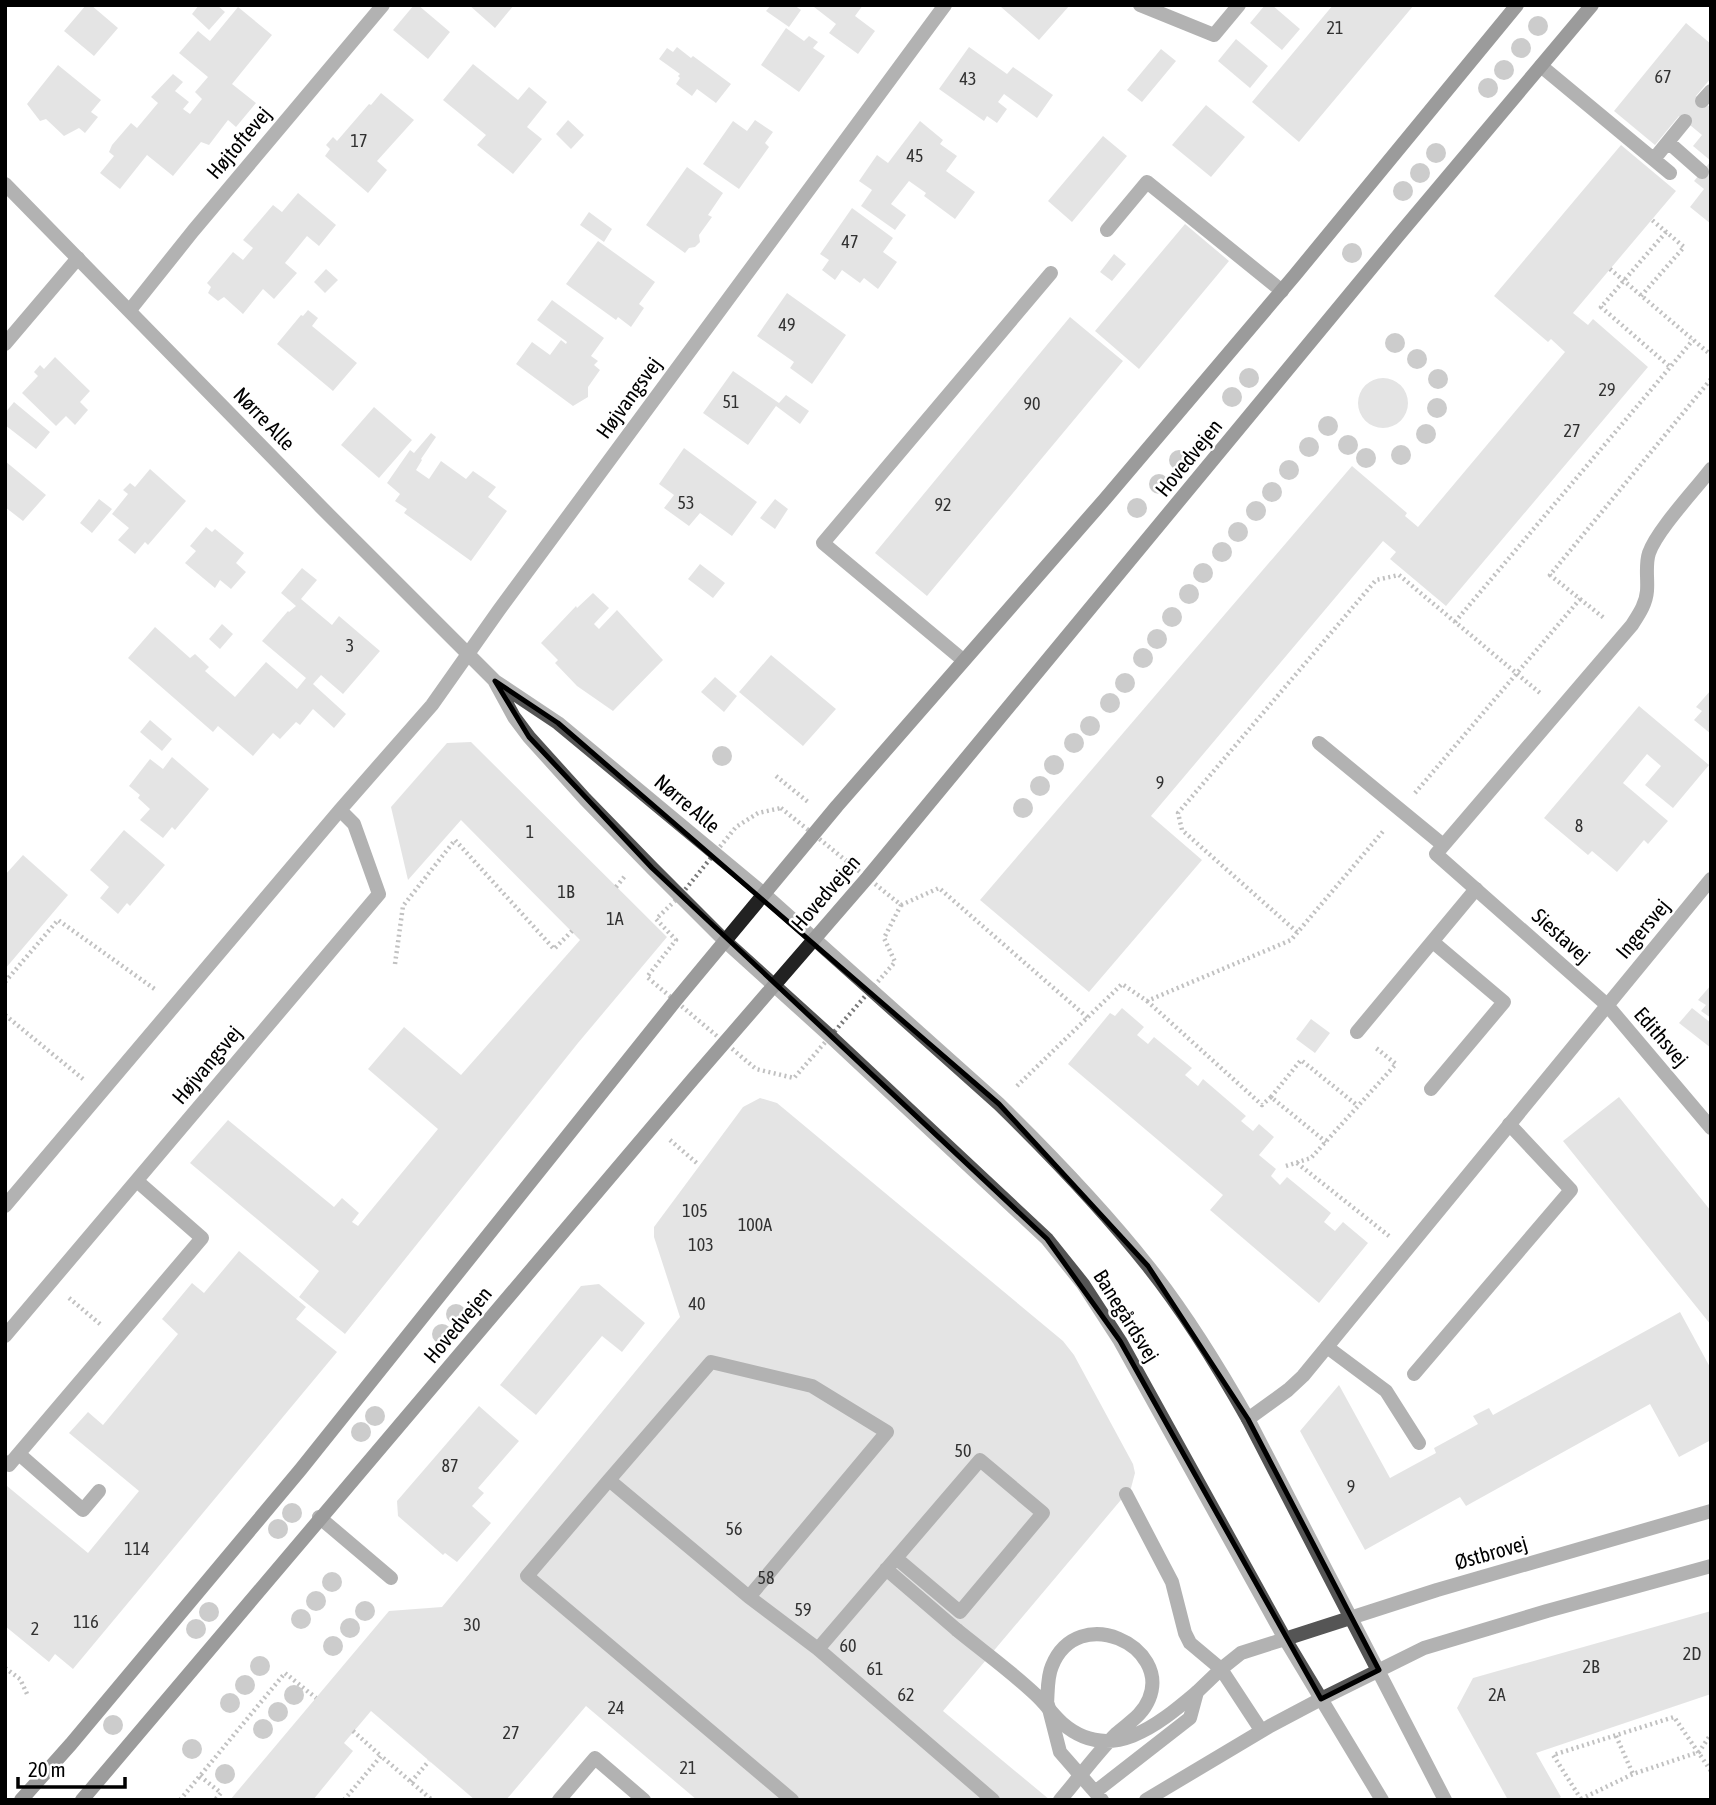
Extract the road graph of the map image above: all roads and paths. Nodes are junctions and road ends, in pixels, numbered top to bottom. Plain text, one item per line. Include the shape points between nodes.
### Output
1 (383, 5) edge
2 (945, 5) edge
3 (1140, 5) edge
4 (1239, 5) edge
5 (1517, 5) edge
6 (1592, 5) edge
7 (1541, 66) junction
8 (1685, 121) dead end
9 (1668, 142) junction
10 (1654, 159) junction
11 (1702, 172) dead end
12 (1670, 173) dead end
13 (5, 184) edge
14 (1652, 220) dead end
15 (1107, 230) dead end
16 (1666, 232) junction
17 (78, 258) junction
18 (1610, 269) dead end
19 (1051, 273) dead end
20 (1624, 281) junction
21 (1282, 290) junction
22 (1641, 296) junction
23 (130, 310) junction
24 (1693, 340) junction
25 (5, 344) edge
26 (1711, 355) edge
27 (1669, 366) junction
28 (1711, 469) edge
29 (1455, 622) dead end
30 (468, 655) junction
31 (963, 660) junction
32 (495, 681) junction
33 (1319, 743) dead end
34 (776, 776) dead end
35 (340, 810) junction
36 (827, 818) junction
37 (1443, 845) junction
38 (1711, 879) edge
39 (1476, 889) junction
40 (764, 894) junction
41 (901, 905) dead end
42 (572, 931) dead end
43 (815, 939) junction
44 (725, 941) junction
45 (1433, 942) junction
46 (395, 964) dead end
47 (5, 982) edge
48 (774, 985) junction
49 (676, 1000) junction
50 (1147, 1001) dead end
51 (176, 1005) junction
52 (1607, 1005) junction
53 (5, 1015) edge
54 (1088, 1018) dead end
55 (1357, 1032) joint
56 (724, 1043) junction
57 (1431, 1089) dead end
58 (101, 1093) junction
59 (1272, 1097) junction
60 (1358, 1106) junction
61 (1509, 1124) junction
62 (654, 1126) junction
63 (1711, 1128) edge
64 (1326, 1142) junction
65 (1296, 1163) junction
66 (699, 1165) dead end
67 (1286, 1167) dead end
68 (137, 1181) junction
69 (5, 1206) edge
70 (1406, 1250) junction
71 (50, 1283) junction
72 (5, 1336) edge
73 (116, 1338) junction
74 (1327, 1347) junction
75 (1414, 1374) dead end
76 (1248, 1419) junction
77 (1419, 1443) dead end
78 (19, 1454) junction
79 (5, 1462) edge
80 (609, 1480) junction
81 (99, 1491) dead end
82 (1126, 1494) dead end
83 (1711, 1511) edge
84 (319, 1517) junction
85 (891, 1563) junction
86 (1711, 1566) edge
87 (391, 1578) dead end
88 (749, 1597) junction
89 (1352, 1618) junction
90 (1285, 1639) junction
91 (818, 1650) junction
92 (5, 1668) edge
93 (1221, 1669) junction
94 (1379, 1670) junction
95 (1197, 1692) junction
96 (28, 1696) dead end
97 (316, 1698) dead end
98 (1321, 1699) junction
99 (1261, 1730) junction
100 (353, 1731) dead end
101 (1711, 1734) edge
102 (1615, 1736) junction
103 (1699, 1752) junction
104 (381, 1756) junction
105 (429, 1760) dead end
106 (1711, 1771) edge
107 (1633, 1774) junction
108 (200, 1776) junction
109 (411, 1782) junction
110 (1098, 1796) edge
111 (20, 1800) edge
112 (82, 1800) edge
113 (180, 1800) edge
114 (215, 1800) edge
115 (344, 1800) edge
116 (432, 1800) edge
117 (559, 1800) edge
118 (644, 1800) edge
119 (792, 1800) edge
120 (993, 1800) edge
121 (1060, 1800) edge
122 (1146, 1800) edge
123 (1382, 1800) edge
124 (1444, 1800) edge
125 (1580, 1800) edge

1 - 23 street, Højtoftevej
2 - 30 street, Højvangsvej
3 - 4 street via 1214,35
5 - 21 main road, Hovedvejen
6 - 7 main road, Hovedvejen
7 - 10 street
7 - 43 main road, Hovedvejen
8 - 9 street
9 - 10 street
9 - 11 street
10 - 12 street
13 - 17 street, Nørre Alle
14 - 16 path
15 - 21 street via 1147,182
16 - 20 path
16 - 22 path via 1684,247
17 - 23 street, Nørre Alle
17 - 25 street
18 - 20 path
19 - 31 street via 823,543
20 - 22 path
20 - 27 path via 1601,307
21 - 31 main road, Hovedvejen
22 - 24 path
23 - 30 street, Nørre Alle
24 - 26 path
24 - 27 path
27 - 29 path
28 - 37 street via 1649,552 1647,593 1632,625
30 - 32 street, Nørre Alle
30 - 35 street, Højvangsvej via 432,705
31 - 36 main road, Hovedvejen
32 - 40 street, Nørre Alle via 558,723
32 - 44 street, Nørre Alle via 514,717 538,747
33 - 37 street
34 - 36 path
35 - 51 street, Højvangsvej
35 - 68 street, Højvangsvej via 354,824 379,894
36 - 40 main road, Hovedvejen
37 - 39 street, Siestavej via 1436,854
38 - 52 street, Ingersvej
39 - 45 street
39 - 52 street, Siestavej
40 - 43 street, Nørre Alle
40 - 44 main road, Hovedvejen
41 - 54 path via 939,888
42 - 46 path via 554,949 455,840 403,906
43 - 48 main road, Hovedvejen
43 - 76 street, Banegårdsvej via 999,1104 1066,1172 1148,1266 1216,1363
44 - 48 street, Banegårdsvej
44 - 49 main road, Hovedvejen
45 - 55 street
45 - 57 street via 1504,1002
47 - 51 path via 58,920
48 - 56 main road, Hovedvejen
48 - 90 street, Banegårdsvej via 1010,1203 1083,1284 1120,1341
49 - 56 path
49 - 111 main road, Hovedvejen via 300,1469
50 - 59 path via 1262,1105
51 - 58 street, Højvangsvej
52 - 61 street
52 - 63 street, Edithsvej
53 - 58 path
55 - 60 path via 1396,1064
56 - 62 main road, Hovedvejen
58 - 69 street, Højvangsvej
59 - 60 path via 1301,1060
59 - 64 path
60 - 64 path
61 - 70 street
61 - 75 street via 1571,1190
62 - 66 path
62 - 84 main road, Hovedvejen
64 - 65 path via 1311,1158
65 - 67 path
65 - 70 path
68 - 71 street, Højvangsvej
68 - 73 street via 202,1238
70 - 74 street
71 - 72 street, Højvangsvej
71 - 73 path
73 - 78 street
74 - 76 street via 1288,1390
74 - 77 street via 1386,1391
76 - 89 street, Banegårdsvej
78 - 79 street via 9,1465
78 - 81 street via 83,1510
80 - 88 street
80 - 88 street via 711,1362 812,1386 887,1432
80 - 119 street via 527,1576
82 - 93 street via 1172,1582 1190,1643
83 - 89 street, Østbrovej
84 - 87 street
84 - 112 main road, Hovedvejen
85 - 85 street via 980,1460 1043,1513 960,1612
85 - 91 street
85 - 95 street, Østbrovej, bridge via 957,1630 1037,1695 1062,1723 1086,1738 1116,1741 1138,1734 1165,1720
86 - 94 street via 1424,1648
88 - 91 street
89 - 90 street, Østbrovej
89 - 94 street, Banegårdsvej
90 - 93 street, Østbrovej via 1241,1653
90 - 98 street, Banegårdsvej
91 - 120 street
92 - 96 path via 20,1679
93 - 95 street, Østbrovej
93 - 99 street
94 - 98 street
94 - 124 street, Banegårdsvej
95 - 110 street via 1190,1717
97 - 108 path via 285,1673
98 - 99 street
98 - 123 street, Banegårdsvej
99 - 122 street
100 - 104 path
101 - 103 path
102 - 103 path via 1674,1717
102 - 107 path
102 - 125 path via 1553,1755
103 - 106 path
103 - 107 path
104 - 109 path
104 - 115 path
105 - 109 path
107 - 125 path
108 - 113 path
108 - 114 path via 221,1793
109 - 116 path
110 - 121 street, bridge via 1060,1752 1047,1704 1051,1667 1060,1651 1091,1634 1108,1634 1125,1640 1140,1653 1149,1669 1150,1698 1138,1717 1116,1734
117 - 118 street via 595,1758

